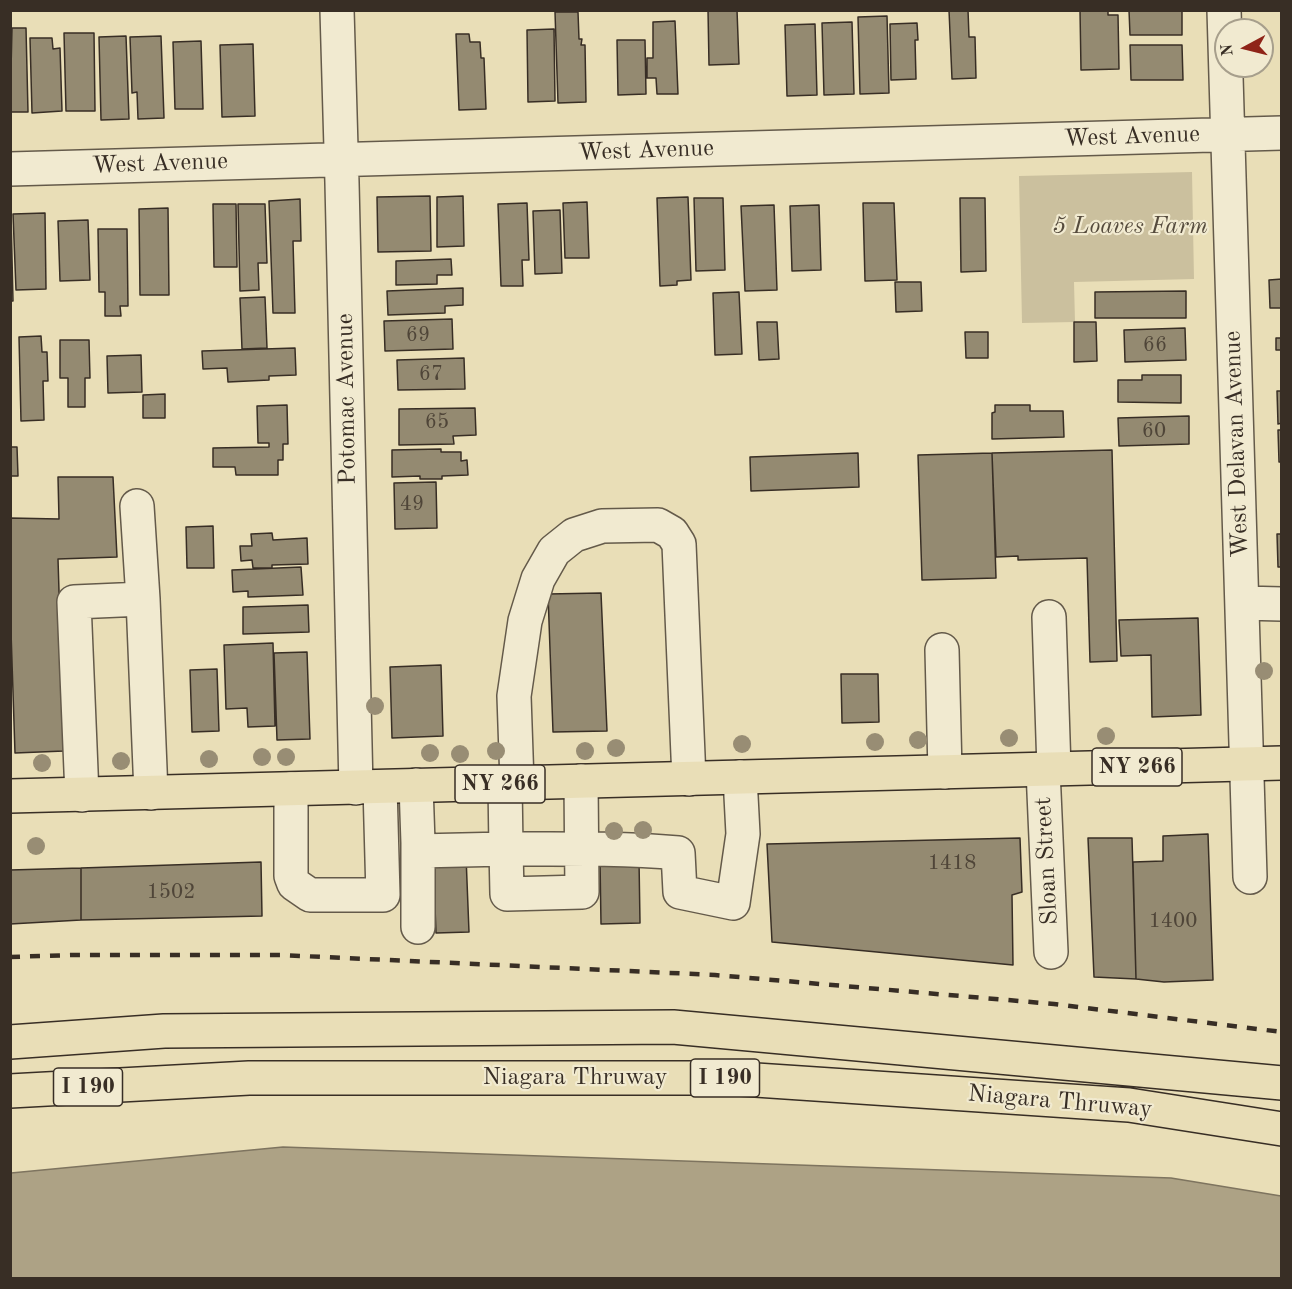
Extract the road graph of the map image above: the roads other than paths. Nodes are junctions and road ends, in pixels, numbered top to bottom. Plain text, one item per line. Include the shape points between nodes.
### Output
1 (337, 10) edge
2 (1224, 10) edge
3 (1281, 133) edge
4 (1227, 135) junction
5 (341, 159) junction
6 (10, 169) edge
7 (137, 506) dead end
8 (143, 599) junction
9 (1242, 603) junction
10 (1281, 604) edge
11 (1049, 617) dead end
12 (942, 650) dead end
13 (1281, 763) edge
14 (1248, 765) junction
15 (1048, 770) junction
16 (945, 772) junction
17 (740, 777) junction
18 (689, 779) junction
19 (581, 781) junction
20 (511, 783) junction
21 (416, 785) junction
22 (368, 787) junction
23 (291, 789) junction
24 (151, 793) junction
25 (82, 795) junction
26 (10, 796) edge
27 (506, 849) junction
28 (582, 850) junction
29 (418, 851) junction
30 (1251, 877) dead end
31 (418, 927) dead end
32 (1051, 952) dead end
33 (10, 1029) edge
34 (164, 1031) junction
35 (10, 1042) edge
36 (165, 1083) junction
37 (1281, 1083) edge
38 (10, 1091) edge
39 (10, 1110) edge
40 (1281, 1129) edge

1 - 5 street, Potomac Avenue
2 - 4 street, West Delavan Avenue
3 - 4 street, West Avenue
4 - 5 street, West Avenue
4 - 9 street, West Delavan Avenue
5 - 6 street, West Avenue
5 - 22 street, Potomac Avenue
7 - 8 street
8 - 24 street
8 - 25 street via 75,602
9 - 10 street
9 - 14 street, West Delavan Avenue
11 - 15 street, Sloan Street
12 - 16 street
13 - 14 main road, NY 266
14 - 15 main road, NY 266
14 - 30 street, West Delavan Avenue
15 - 16 main road, NY 266
15 - 32 street, Sloan Street
16 - 17 main road, NY 266
17 - 18 main road, NY 266
17 - 28 street via 743,834 733,903 680,892 678,853
18 - 19 main road, NY 266
18 - 20 street via 679,543 672,533 658,525 602,526 574,535 554,551 538,579 525,621 514,696
19 - 20 main road, NY 266
19 - 28 street
20 - 21 main road, NY 266
20 - 27 street
21 - 22 main road, NY 266
21 - 29 street
22 - 23 main road, NY 266
22 - 23 street, Potomac Avenue via 383,895 310,895 294,884
23 - 24 main road, NY 266
24 - 25 main road, NY 266
25 - 26 main road, NY 266
27 - 28 street
27 - 28 street via 507,894 582,892
27 - 29 street
29 - 31 street
33 - 34 main road
34 - 35 main road, Niagara Thruway / I 190
34 - 37 main road, Niagara Thruway / I 190 via 672,1027
36 - 38 main road, Niagara Thruway / I 190
36 - 39 main road
36 - 40 main road, Niagara Thruway / I 190 via 249,1078 726,1078 1129,1105

